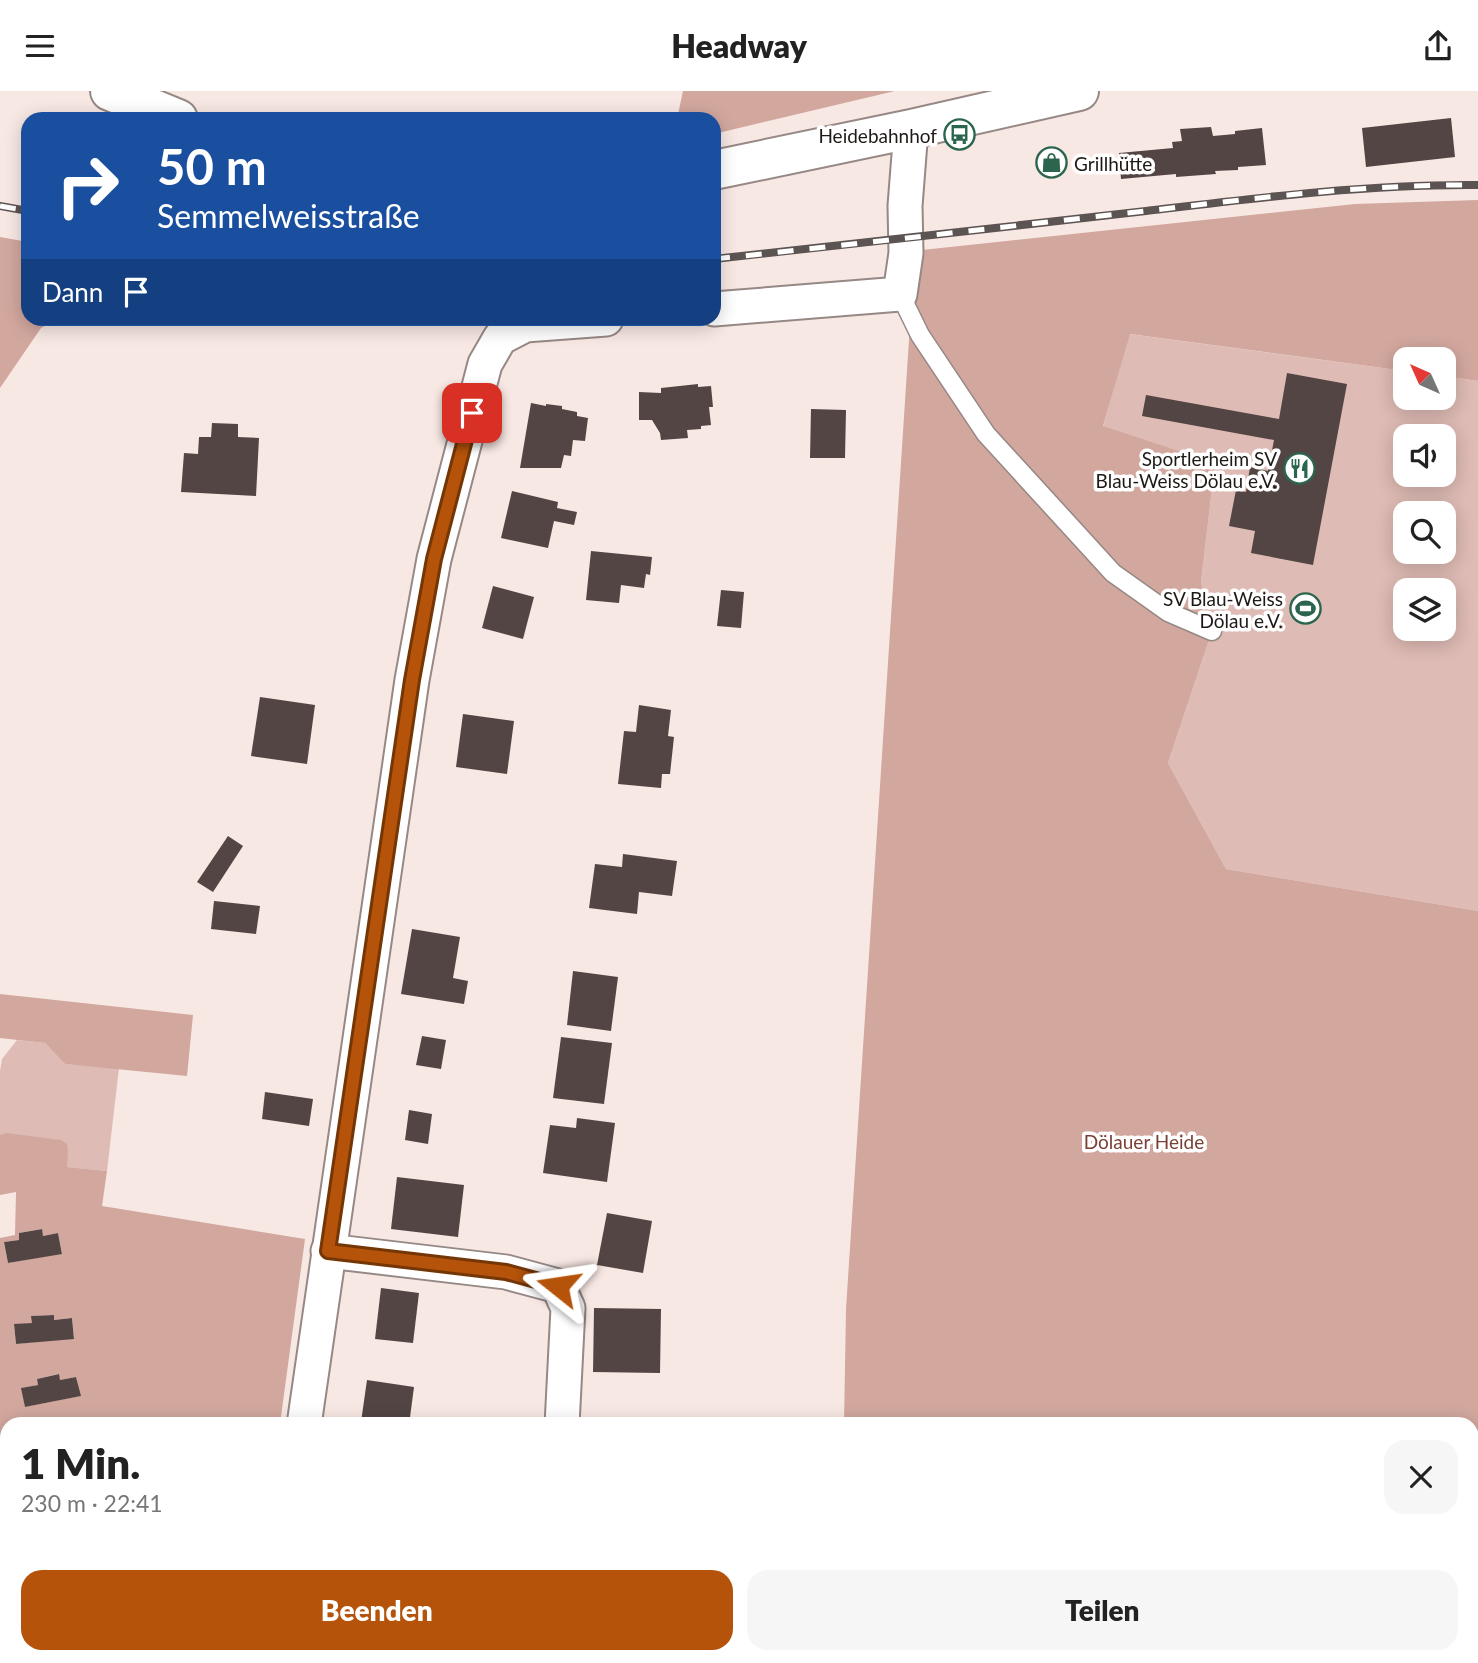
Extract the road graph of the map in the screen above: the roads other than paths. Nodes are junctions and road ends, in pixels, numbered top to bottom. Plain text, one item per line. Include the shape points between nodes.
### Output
1 (110, 91) edge
2 (1079, 91) edge
3 (161, 112) edge
4 (911, 129) junction
5 (721, 169) edge
6 (900, 294) junction
7 (721, 308) edge
8 (522, 326) edge
9 (1212, 631) dead end
10 (328, 1251) junction
11 (304, 1417) edge
12 (562, 1417) edge

1 - 3 main road
2 - 4 main road
4 - 5 main road
4 - 6 street
6 - 7 street
6 - 9 lane via 920,335 986,433 1113,573 1168,612
8 - 10 street via 500,338 485,364 434,559 416,653
10 - 11 street
10 - 12 street via 506,1272 558,1286 568,1308

